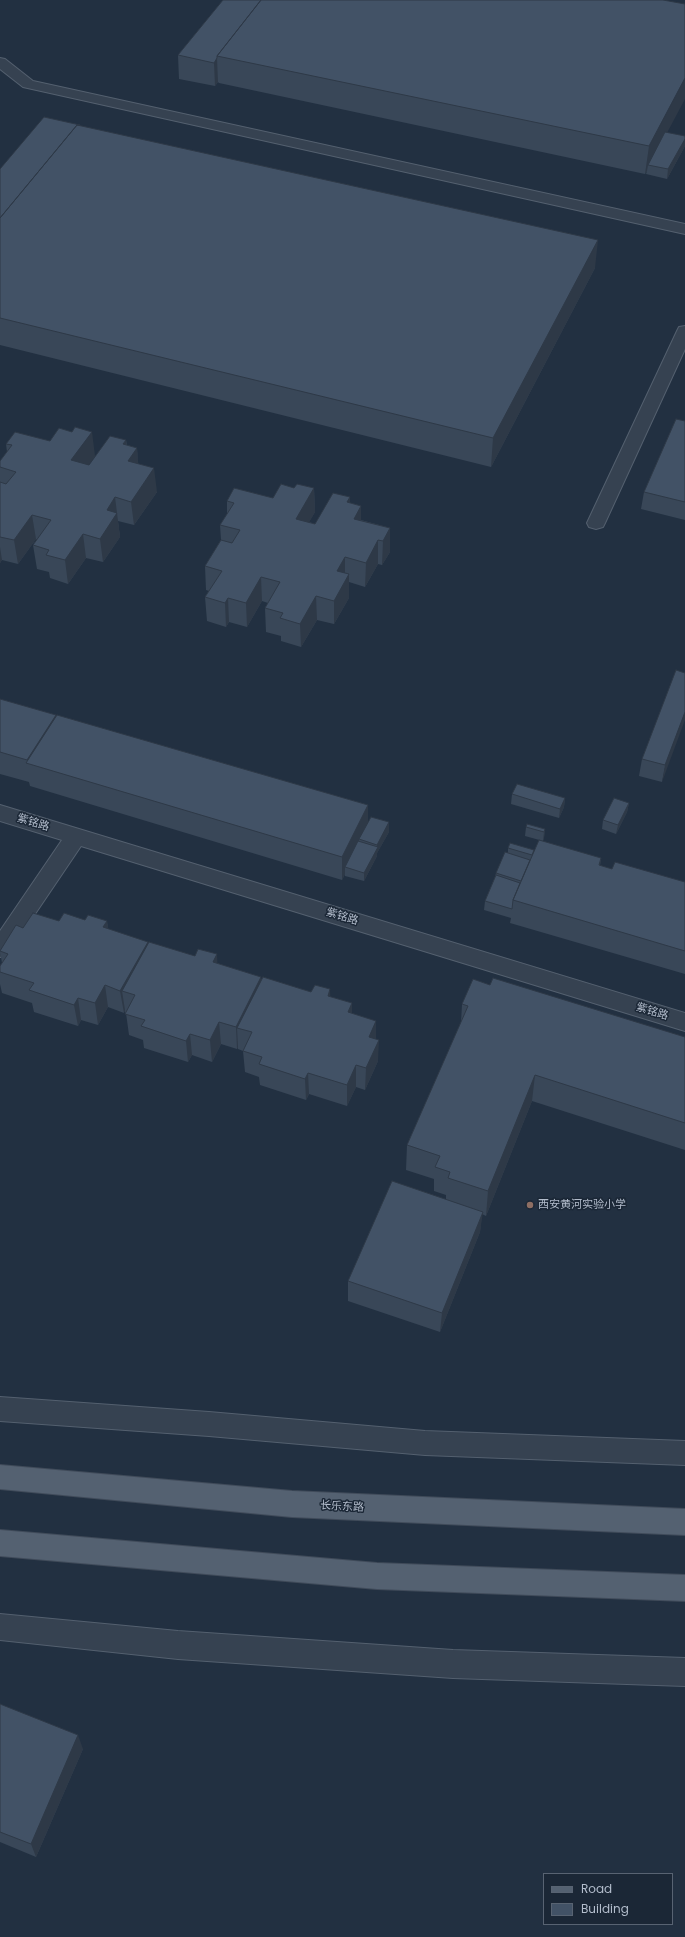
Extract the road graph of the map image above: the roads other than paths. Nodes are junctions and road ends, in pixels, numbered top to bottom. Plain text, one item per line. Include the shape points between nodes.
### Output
1 (0, 62) edge
2 (685, 229) edge
3 (685, 331) edge
4 (596, 523) dead end
5 (0, 813) edge
6 (76, 836) junction
7 (0, 948) edge
8 (685, 1022) edge
9 (0, 1409) edge
10 (685, 1453) edge
11 (0, 1477) edge
12 (685, 1522) edge
13 (0, 1543) edge
14 (685, 1588) edge
15 (0, 1627) edge
16 (685, 1672) edge

1 - 2 street via 28,84
3 - 4 street
5 - 6 street, 紫铭路
6 - 7 street
6 - 8 street, 紫铭路
9 - 10 street via 426,1442
11 - 12 main road, 长乐东路 via 292,1504
13 - 14 main road via 377,1576
15 - 16 street via 178,1645 445,1663

